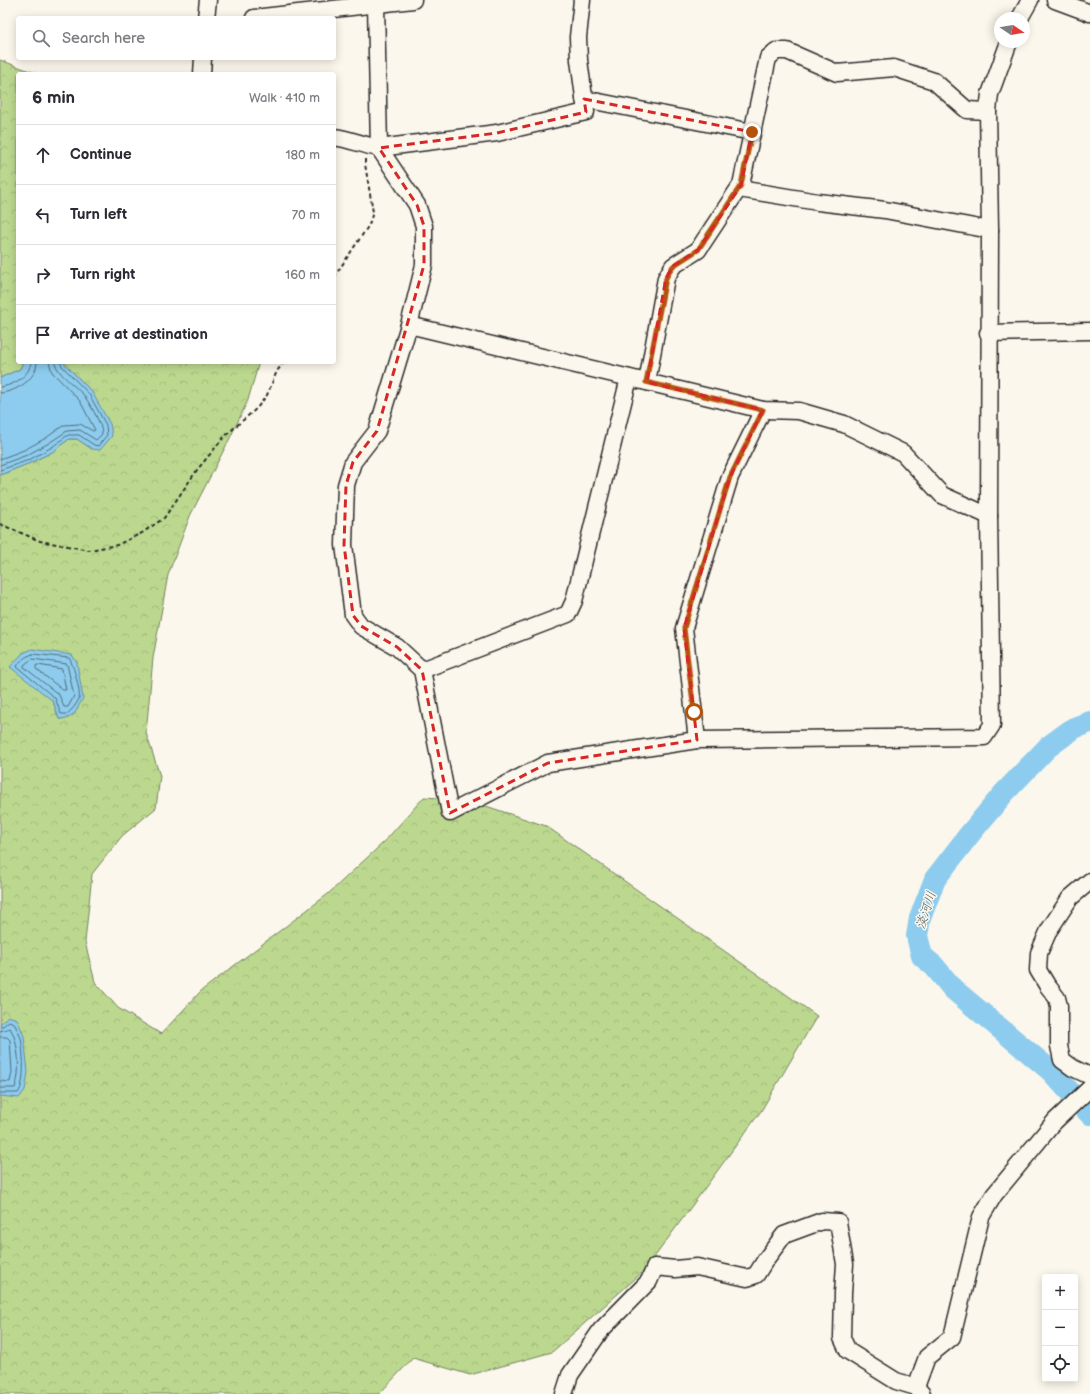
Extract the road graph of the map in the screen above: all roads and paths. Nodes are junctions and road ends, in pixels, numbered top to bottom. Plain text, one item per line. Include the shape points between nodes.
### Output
1 (208, 0) edge
2 (413, 0) edge
3 (582, 0) edge
4 (1030, 0) edge
5 (1055, 0) edge
6 (376, 4) junction
7 (1023, 12) edge
8 (1090, 13) edge
9 (206, 16) edge
10 (271, 16) edge
11 (1007, 48) edge
12 (203, 60) edge
13 (202, 72) edge
14 (584, 100) junction
15 (988, 111) junction
16 (752, 132) junction
17 (336, 137) edge
18 (373, 147) junction
19 (738, 189) junction
20 (990, 230) junction
21 (336, 274) edge
22 (409, 325) junction
23 (1090, 331) edge
24 (988, 333) junction
25 (282, 364) edge
26 (629, 378) junction
27 (646, 382) junction
28 (763, 410) junction
29 (989, 516) junction
30 (0, 524) edge
31 (422, 670) junction
32 (697, 740) junction
33 (1090, 881) edge
34 (1090, 1076) edge
35 (1090, 1088) edge
36 (919, 1390) edge
37 (564, 1394) edge

1 - 9 street
2 - 6 street
3 - 14 street via 578,60
4 - 7 street
5 - 8 street
6 - 10 street
6 - 18 street
11 - 15 street via 990,94
12 - 13 street
14 - 16 street
14 - 18 street via 586,112 497,133
15 - 16 street via 967,110 934,81 894,68 837,73 788,51 776,51 768,58
15 - 20 street
16 - 19 street
17 - 18 street
18 - 21 path via 365,164 373,212 369,225
18 - 22 street via 417,205 424,226 424,265
19 - 20 street via 885,210
19 - 27 street via 698,250 673,266 666,278
20 - 24 street
22 - 26 street
22 - 31 street via 378,431 353,462 346,485 344,545 353,615 361,626 398,647
23 - 24 street
24 - 29 street
25 - 30 path via 267,395 257,408 225,436 197,470 164,518 142,533 117,545 89,550 40,541
26 - 27 street
26 - 31 street via 574,601 568,614
27 - 28 street
28 - 29 street via 799,411 844,424 903,453 942,495
28 - 32 street via 730,477 684,628
29 - 32 street via 992,725 984,737
31 - 32 street via 450,814 548,763
33 - 34 street via 1070,898 1049,930 1039,953 1038,970 1060,1006 1059,1046 1062,1060
35 - 36 street via 1055,1121 994,1195 981,1217 952,1337 927,1356
36 - 37 street via 896,1381 848,1351 842,1338 845,1264 842,1242 838,1222 822,1221 784,1235 756,1275 747,1278 697,1267 654,1267 649,1280 601,1330 570,1375

